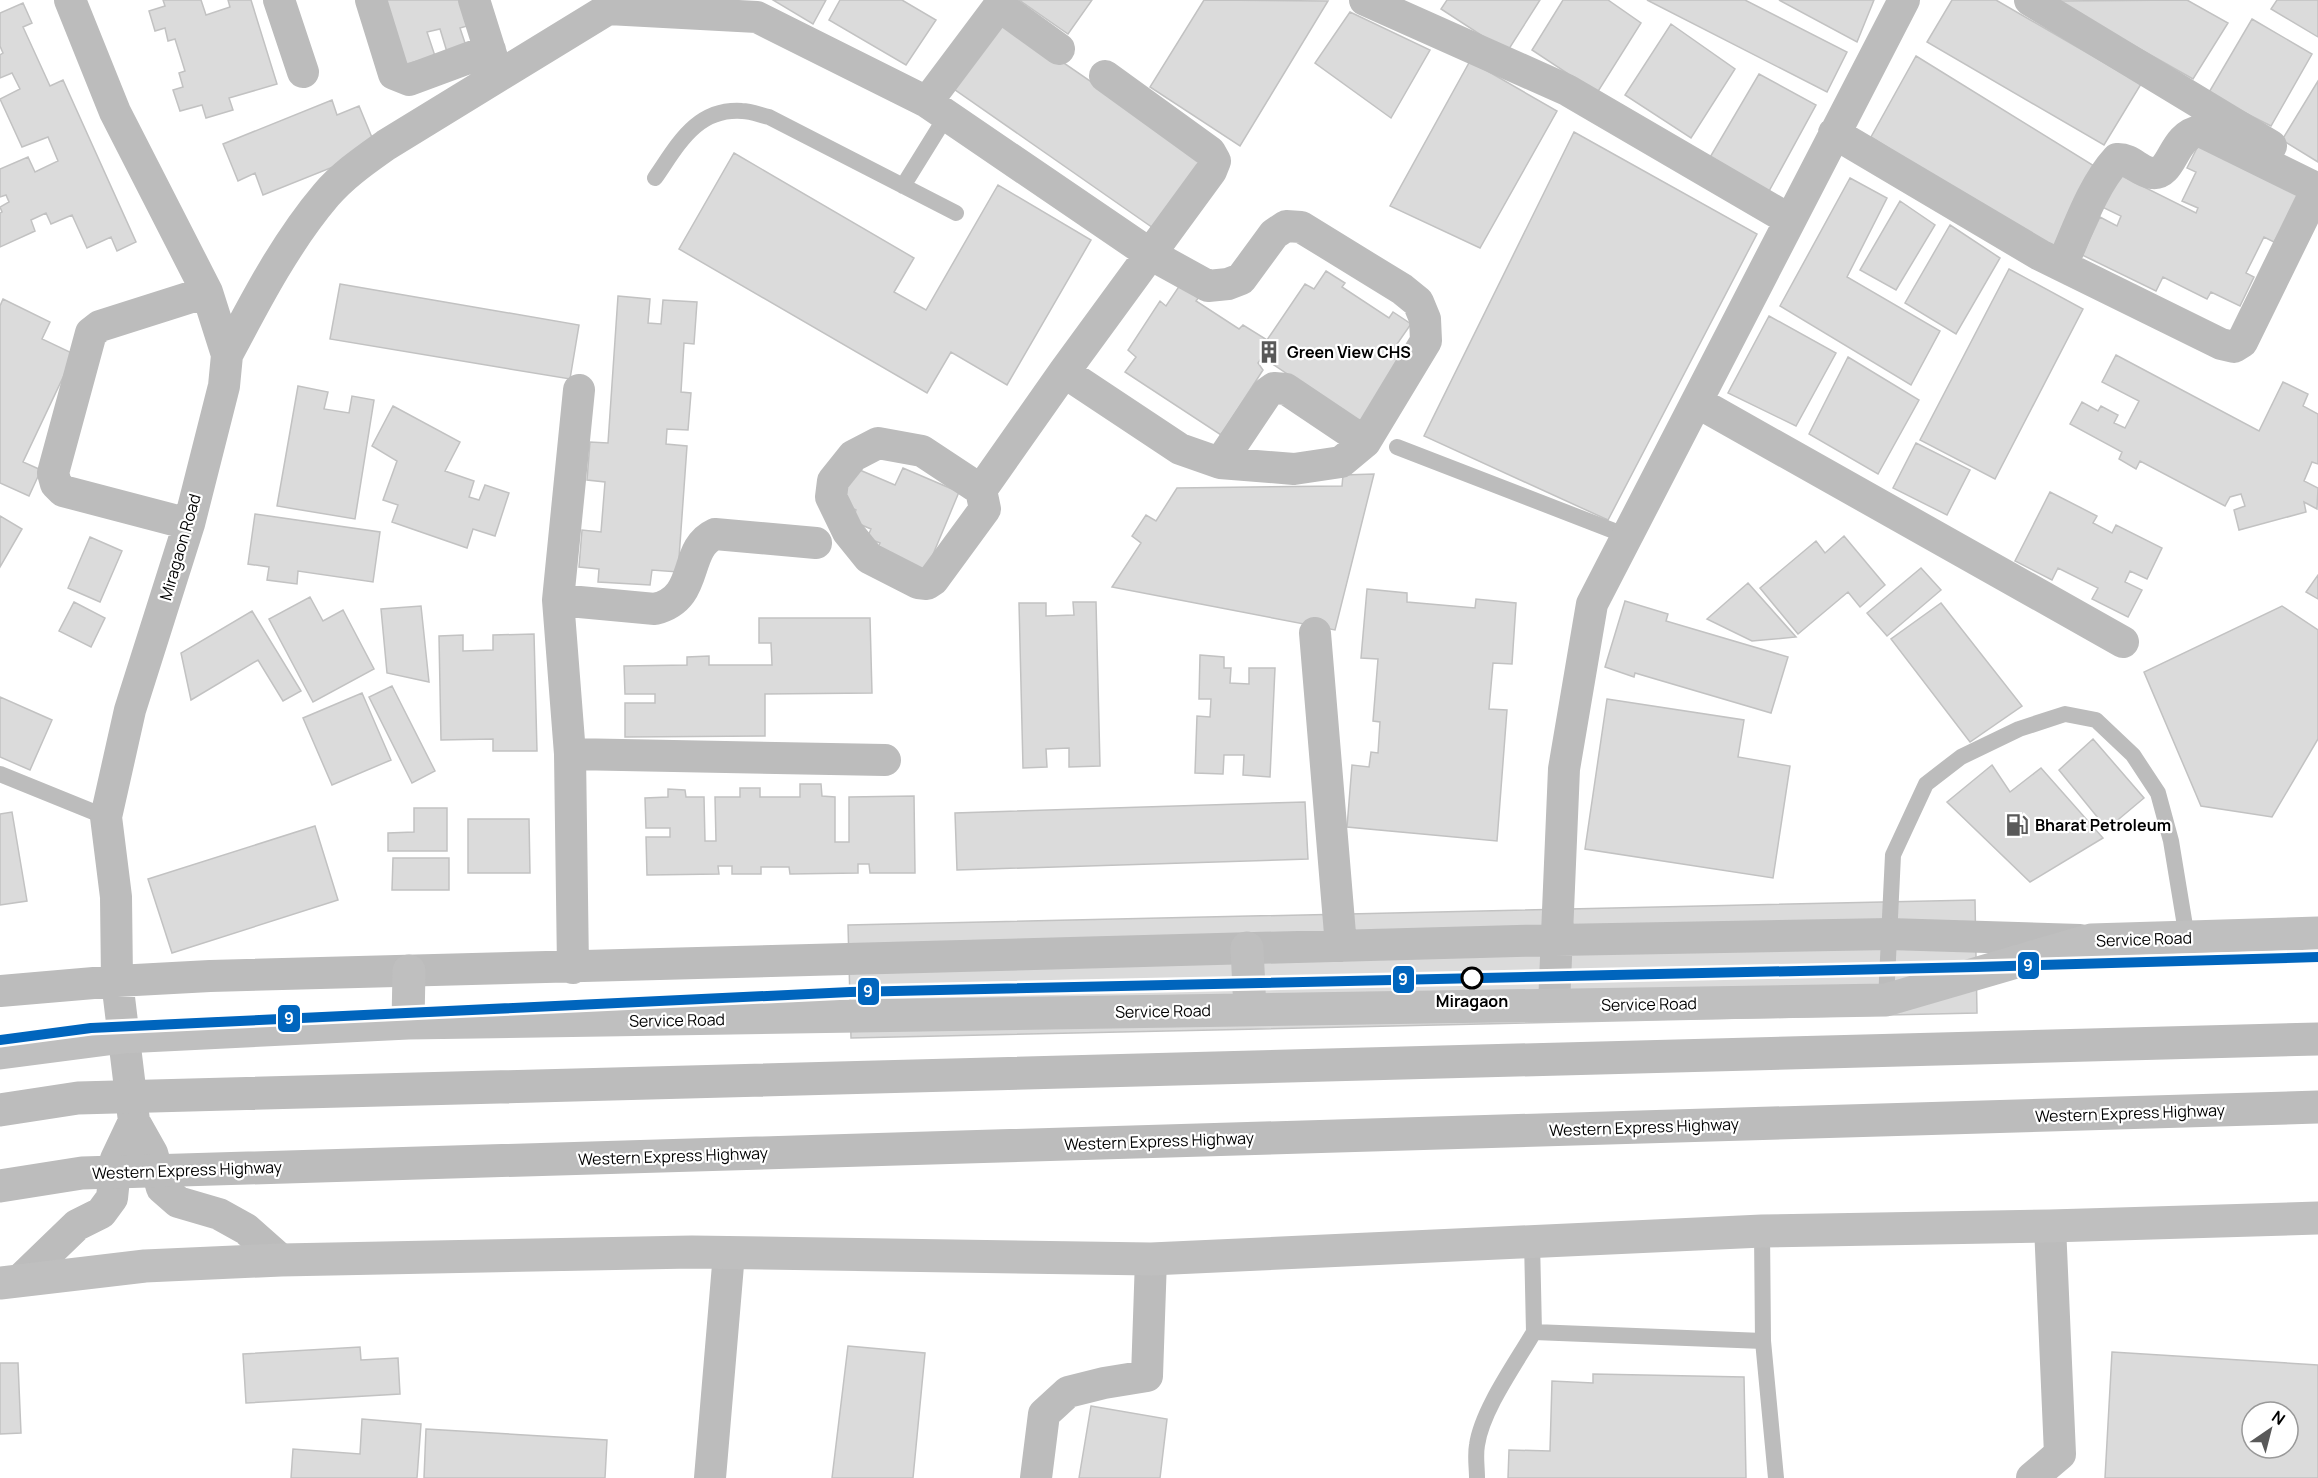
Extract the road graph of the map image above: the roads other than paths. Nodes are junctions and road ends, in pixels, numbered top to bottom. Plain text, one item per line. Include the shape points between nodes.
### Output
1 (70, 0) edge
2 (279, 0) edge
3 (371, 0) edge
4 (474, 0) edge
5 (1365, 0) edge
6 (1904, 0) edge
7 (2030, 0) edge
8 (611, 4) edge
9 (1059, 49) dead end
10 (494, 63) junction
11 (303, 72) dead end
12 (1105, 76) dead end
13 (937, 108) junction
14 (1834, 133) junction
15 (2318, 174) edge
16 (655, 178) dead end
17 (903, 186) junction
18 (956, 213) dead end
19 (1790, 220) junction
20 (1150, 254) junction
21 (2062, 265) junction
22 (207, 292) junction
23 (227, 355) junction
24 (1064, 372) junction
25 (579, 390) dead end
26 (1697, 402) junction
27 (1365, 442) junction
28 (1397, 447) dead end
29 (1220, 463) junction
30 (981, 490) junction
31 (189, 524) junction
32 (1627, 536) junction
33 (816, 543) dead end
34 (558, 600) junction
35 (1315, 633) dead end
36 (2123, 642) dead end
37 (570, 754) junction
38 (885, 759) dead end
39 (0, 774) edge
40 (106, 817) junction
41 (2318, 933) edge
42 (1889, 934) junction
43 (2187, 938) junction
44 (1556, 940) junction
45 (2091, 940) junction
46 (1341, 946) junction
47 (1247, 948) junction
48 (573, 968) junction
49 (409, 971) junction
50 (117, 981) junction
51 (0, 991) edge
52 (1886, 1000) junction
53 (1554, 1005) junction
54 (1250, 1010) junction
55 (408, 1023) junction
56 (123, 1037) junction
57 (2318, 1039) edge
58 (0, 1053) edge
59 (2318, 1107) edge
60 (0, 1110) edge
61 (134, 1121) junction
62 (0, 1186) edge
63 (2318, 1218) edge
64 (2050, 1226) junction
65 (1762, 1231) junction
66 (1532, 1241) junction
67 (729, 1253) junction
68 (1150, 1259) junction
69 (280, 1260) junction
70 (9, 1282) edge
71 (1534, 1332) junction
72 (1763, 1341) junction
73 (710, 1478) edge
74 (1036, 1478) edge
75 (1477, 1478) edge
76 (1776, 1478) edge
77 (2032, 1478) edge

1 - 22 street, Miragaon Road via 115,112
2 - 11 street
3 - 10 street via 394,74 401,79
4 - 10 street
5 - 19 street via 1567,90
6 - 14 street
7 - 15 street
8 - 10 street
8 - 13 street via 757,17
9 - 13 street via 1005,10 996,10
10 - 23 street via 354,168 327,194 268,276
12 - 20 street via 1210,152 1215,160
13 - 17 lane
13 - 20 street
14 - 19 street
14 - 21 street
16 - 17 lane via 688,130 717,113 742,111 769,117
17 - 18 lane
19 - 26 street
20 - 24 street
20 - 27 street via 1208,286 1228,284 1241,279 1274,234 1286,226 1301,227 1418,302 1425,319 1426,341
21 - 21 street via 2234,347 2242,342 2314,195 2313,189 2200,131 2191,132 2162,171 2152,173 2123,159 2110,166
22 - 23 street, Miragaon Road
22 - 31 street via 100,326 91,333 53,473 63,491
23 - 31 street, Miragaon Road via 224,386
24 - 29 street via 1180,449
24 - 30 street
25 - 34 street
26 - 32 street
26 - 36 street
27 - 29 street via 1341,462 1294,469
27 - 29 street via 1286,389 1274,388
28 - 32 lane
30 - 30 street via 985,508 927,584 918,584 869,558 848,532 831,497 833,481 853,456 878,443 922,451
31 - 40 street, Miragaon Road via 130,710
32 - 44 street via 1592,604 1564,769
33 - 34 street via 715,534 700,546 679,597 668,606 656,609
34 - 37 street
35 - 46 street
37 - 38 street
37 - 48 street
39 - 40 lane
40 - 50 street, Miragaon Road via 116,897
41 - 43 main road, Service Road
42 - 43 lane via 1893,855 1926,784 1961,758 2019,729 2066,714 2096,720 2133,754 2158,793 2171,841
42 - 44 street
42 - 45 street
42 - 52 lane
43 - 45 main road, Service Road
44 - 46 street
44 - 53 street
45 - 52 main road, Service Road
46 - 47 street
47 - 48 street
47 - 54 main road
48 - 49 street
49 - 50 street
49 - 55 main road
50 - 51 street
50 - 56 street, Miragaon Road
52 - 53 main road, Service Road
53 - 54 main road, Service Road
54 - 55 main road, Service Road
55 - 56 main road, Service Road
56 - 58 main road, Service Road
56 - 61 street, Miragaon Road
57 - 60 highway via 78,1098
59 - 62 highway, Western Express Highway via 94,1173
61 - 69 street via 152,1153 162,1188 178,1202 219,1214 246,1229
61 - 70 street via 116,1160 112,1198 101,1214 77,1224
63 - 64 main road
64 - 65 main road
64 - 77 street via 2060,1454
65 - 66 main road
65 - 72 lane
66 - 68 main road
66 - 71 lane
67 - 68 main road
67 - 69 main road
67 - 73 street
68 - 74 street via 1147,1376 1068,1392 1044,1414
69 - 70 main road via 145,1266
71 - 72 lane
71 - 75 lane via 1482,1425 1477,1445
72 - 76 lane

